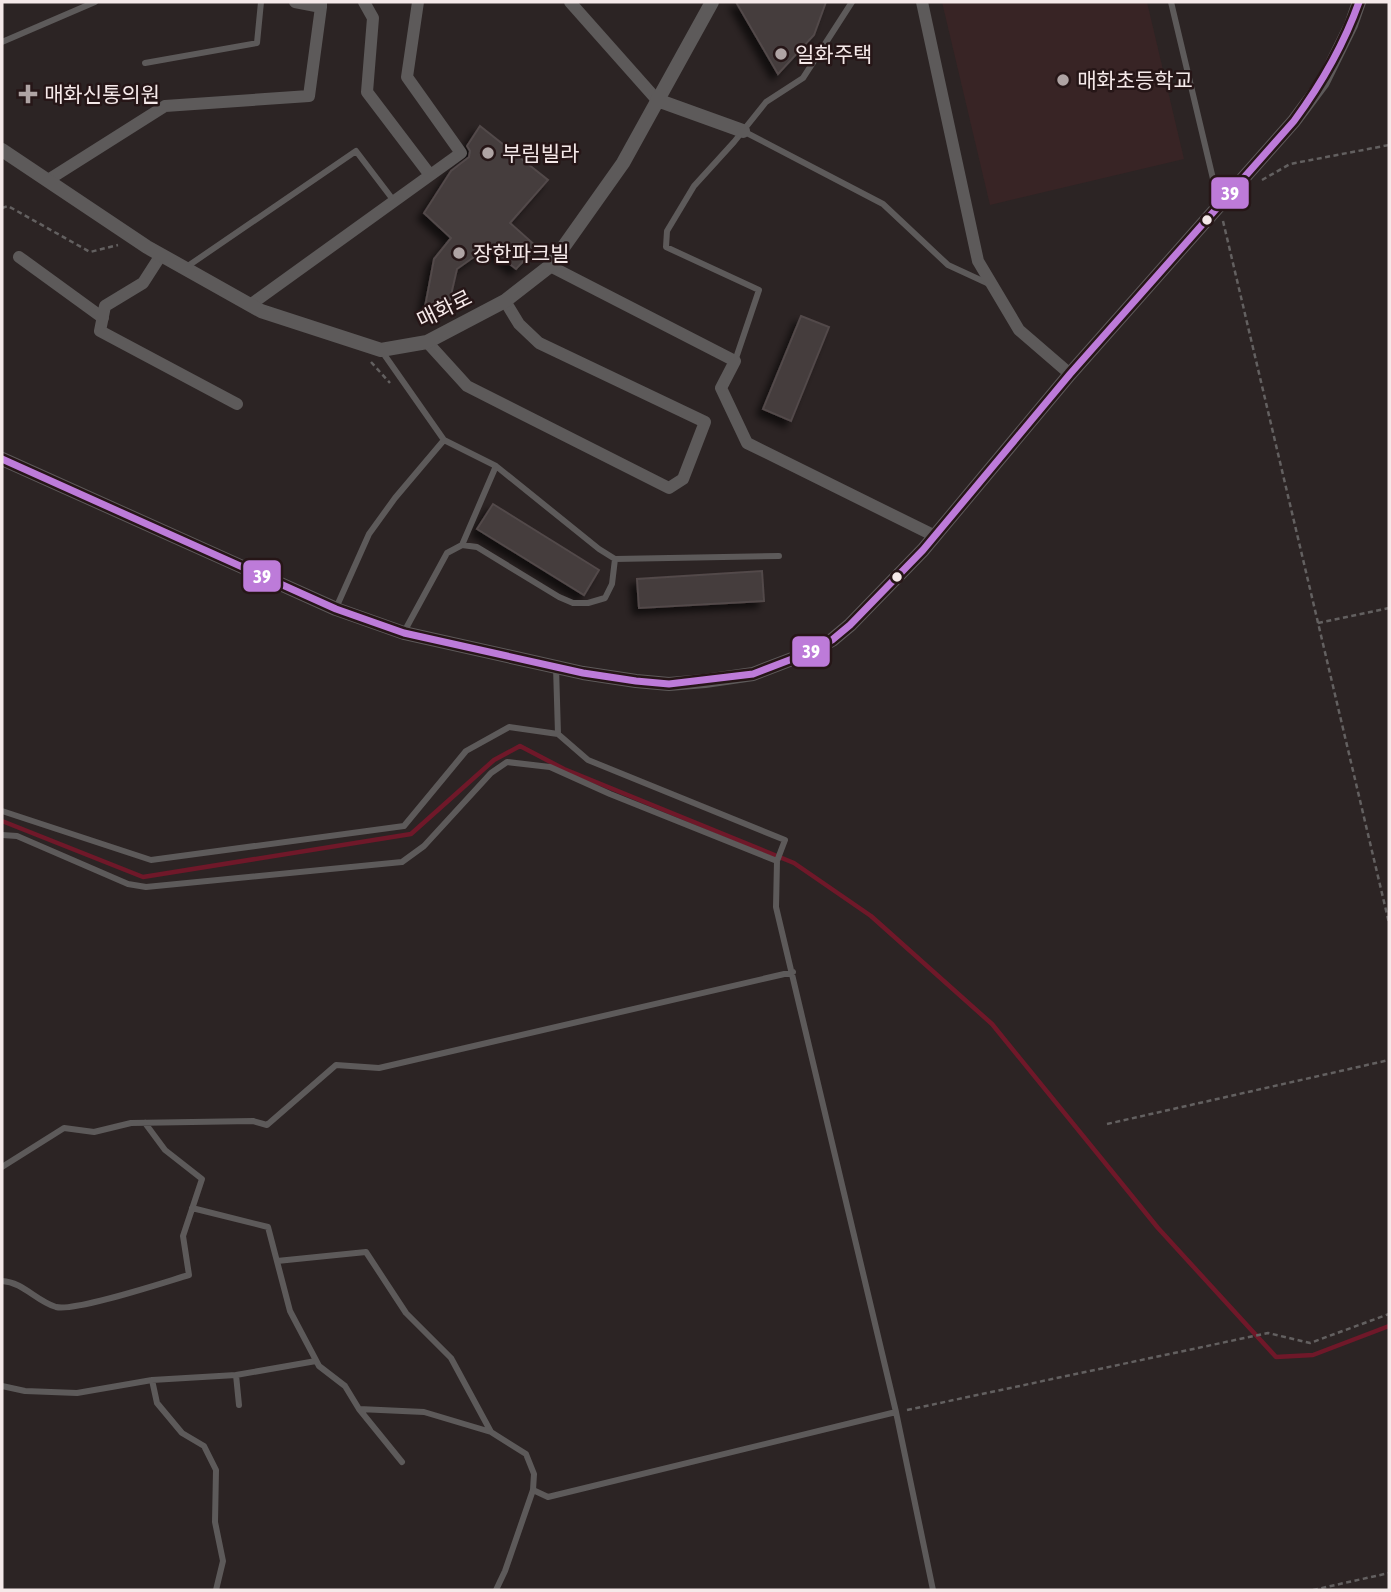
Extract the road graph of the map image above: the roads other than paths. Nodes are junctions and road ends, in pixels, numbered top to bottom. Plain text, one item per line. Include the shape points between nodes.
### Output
1 (95, 2) edge
2 (261, 2) edge
3 (295, 2) edge
4 (364, 2) edge
5 (418, 2) edge
6 (570, 2) edge
7 (712, 2) edge
8 (852, 2) edge
9 (922, 2) edge
10 (1171, 2) edge
11 (1359, 2) edge
12 (321, 5) edge
13 (2, 42) edge
14 (145, 63) dead end
15 (657, 100) junction
16 (743, 131) junction
17 (2, 150) edge
18 (430, 175) junction
19 (48, 180) junction
20 (394, 201) junction
21 (1219, 206) junction
22 (161, 255) junction
23 (19, 257) dead end
24 (550, 266) junction
25 (185, 268) junction
26 (992, 285) junction
27 (505, 301) junction
28 (250, 305) junction
29 (103, 318) junction
30 (427, 342) junction
31 (382, 351) junction
32 (735, 361) junction
33 (1070, 374) junction
34 (237, 404) dead end
35 (444, 440) junction
36 (2, 459) edge
37 (496, 466) junction
38 (935, 536) junction
39 (462, 545) junction
40 (779, 556) dead end
41 (615, 559) junction
42 (335, 609) junction
43 (404, 633) junction
44 (556, 667) junction
45 (558, 734) junction
46 (2, 811) edge
47 (2, 835) edge
48 (777, 861) junction
49 (793, 972) junction
50 (145, 1123) junction
51 (2, 1167) edge
52 (192, 1208) junction
53 (277, 1261) junction
54 (2, 1281) edge
55 (316, 1361) junction
56 (236, 1375) junction
57 (152, 1380) junction
58 (2, 1386) edge
59 (239, 1405) dead end
60 (359, 1409) junction
61 (896, 1412) junction
62 (491, 1432) junction
63 (402, 1462) dead end
64 (533, 1490) junction
65 (216, 1590) edge
66 (496, 1590) edge
67 (933, 1590) edge

1 - 13 lane
2 - 14 lane via 257,43
3 - 12 street
4 - 18 street via 373,18 367,92
5 - 18 street via 407,78 461,153
6 - 15 street
7 - 15 street, 매화로
8 - 16 lane via 803,78 766,102
9 - 26 street via 978,261
10 - 21 lane
11 - 21 street via 1323,82
12 - 19 street via 309,96 165,106
15 - 16 street
15 - 24 street, 매화로 via 623,163
16 - 26 lane via 883,204 948,265
16 - 32 lane via 694,186 665,239 666,247 759,290
17 - 19 street
18 - 20 street
19 - 22 street
20 - 25 lane via 355,151
20 - 28 street
21 - 33 street
22 - 25 street
22 - 29 street via 143,283 105,306
23 - 29 street
24 - 27 street, 매화로
24 - 32 street
25 - 28 street
26 - 33 street via 1018,330
27 - 30 street, 매화로
27 - 30 street via 519,324 539,343 705,422 683,479 669,488 467,386
28 - 31 street
29 - 34 street via 100,331
30 - 31 street, 매화로
31 - 35 lane
32 - 38 street via 722,388 747,443
33 - 38 street
35 - 37 lane
35 - 42 lane via 369,534
36 - 42 street
37 - 39 lane
37 - 41 lane
38 - 44 street via 832,640 773,667 728,678 669,684
39 - 41 lane via 477,547 573,603 605,598
39 - 43 lane via 447,554
40 - 41 lane
42 - 43 street
43 - 44 street
44 - 45 lane
45 - 46 lane via 509,727 498,733 467,751 404,826 391,828 151,860
45 - 48 lane via 588,760 785,841
47 - 48 lane via 17,836 128,884 146,887 402,862 424,846 491,773 507,762 550,767
48 - 49 lane via 776,907
49 - 50 lane via 379,1068 335,1065 267,1125 253,1121
49 - 61 lane
50 - 51 lane via 94,1132 64,1128
50 - 52 lane via 165,1150 202,1179
52 - 53 lane via 268,1227
52 - 54 lane via 183,1236 189,1275 79,1306 57,1307 12,1281
53 - 55 lane via 290,1311
53 - 62 lane via 366,1252 405,1313 451,1358
55 - 56 lane
55 - 60 lane via 345,1386
56 - 57 lane
56 - 59 lane
57 - 58 lane via 77,1393
57 - 65 lane via 157,1403 182,1433 204,1446 216,1470 215,1522 223,1561
60 - 62 lane via 424,1412
60 - 63 lane
61 - 64 lane via 548,1497
61 - 67 lane
62 - 64 lane via 526,1454 534,1474
64 - 66 lane

